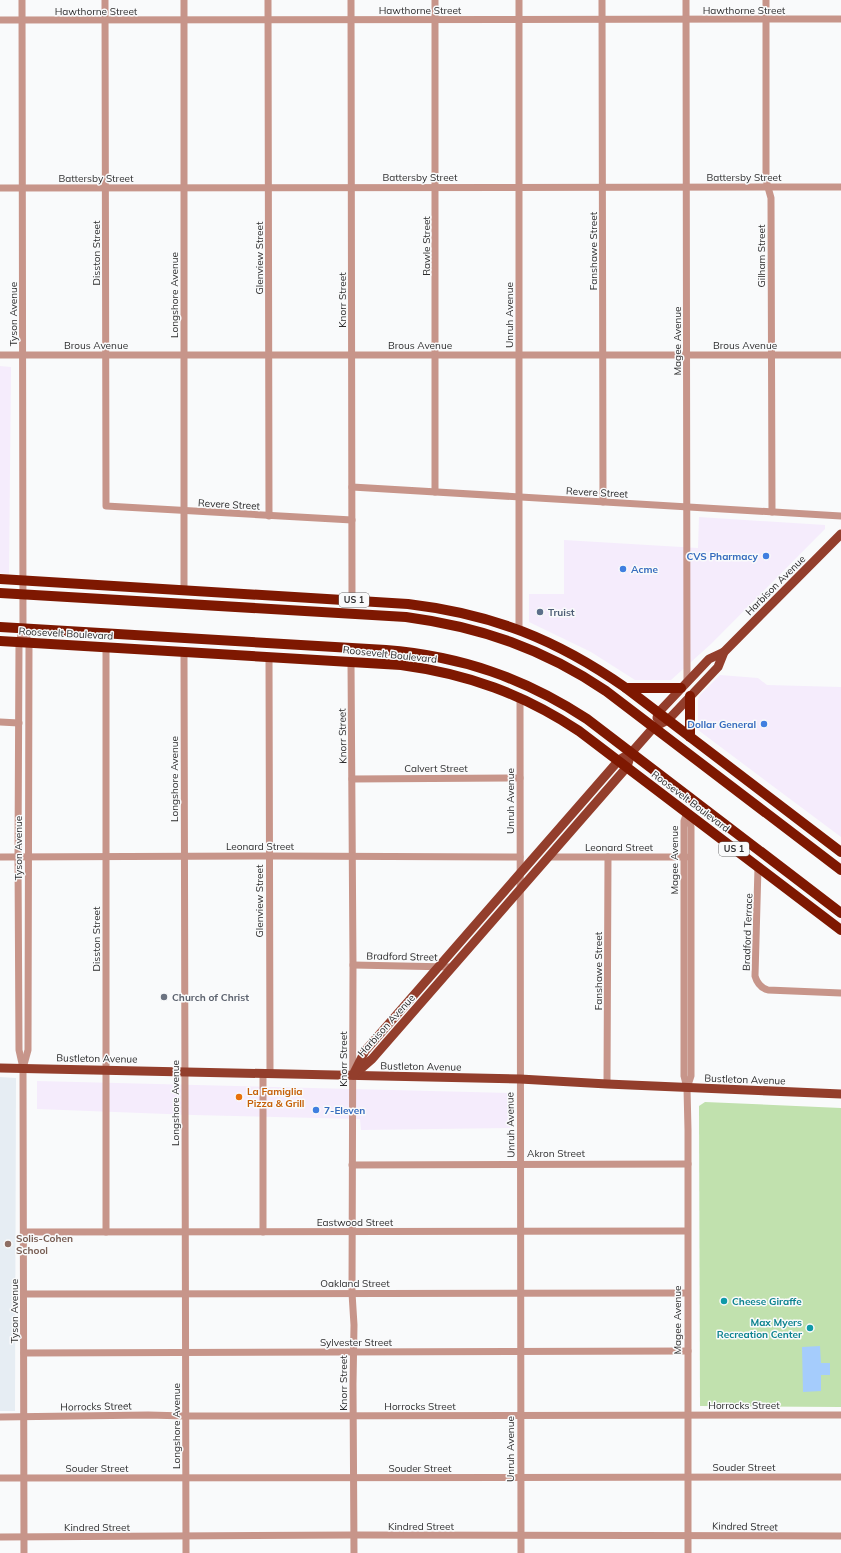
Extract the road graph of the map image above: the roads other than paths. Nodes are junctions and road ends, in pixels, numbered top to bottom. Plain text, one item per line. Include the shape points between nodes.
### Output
1 (22, 0) edge
2 (106, 0) edge
3 (184, 0) edge
4 (268, 0) edge
5 (351, 0) edge
6 (435, 0) edge
7 (519, 0) edge
8 (602, 0) edge
9 (686, 0) edge
10 (766, 0) edge
11 (841, 19) edge
12 (0, 20) edge
13 (106, 20) junction
14 (184, 20) junction
15 (268, 20) junction
16 (351, 20) junction
17 (435, 20) junction
18 (519, 20) junction
19 (602, 20) junction
20 (686, 20) junction
21 (766, 20) junction
22 (22, 21) junction
23 (184, 187) junction
24 (268, 187) junction
25 (351, 187) junction
26 (436, 187) junction
27 (519, 187) junction
28 (603, 187) junction
29 (686, 187) junction
30 (769, 187) junction
31 (841, 187) edge
32 (0, 188) edge
33 (23, 188) junction
34 (106, 188) junction
35 (841, 354) edge
36 (0, 355) edge
37 (23, 355) junction
38 (106, 355) junction
39 (184, 355) junction
40 (269, 355) junction
41 (352, 355) junction
42 (435, 355) junction
43 (519, 355) junction
44 (603, 355) junction
45 (687, 355) junction
46 (772, 355) junction
47 (352, 487) junction
48 (435, 492) junction
49 (519, 497) junction
50 (603, 502) junction
51 (106, 506) joint
52 (687, 507) junction
53 (184, 511) junction
54 (772, 512) junction
55 (269, 516) junction
56 (841, 516) edge
57 (352, 520) junction
58 (841, 534) edge
59 (0, 579) edge
60 (23, 580) junction
61 (184, 590) junction
62 (0, 593) edge
63 (23, 594) junction
64 (352, 600) junction
65 (0, 627) edge
66 (23, 629) junction
67 (519, 630) junction
68 (0, 641) edge
69 (24, 642) junction
70 (106, 647) junction
71 (184, 652) junction
72 (724, 652) junction
73 (269, 657) junction
74 (351, 662) junction
75 (684, 685) junction
76 (626, 688) junction
77 (690, 696) junction
78 (520, 697) junction
79 (658, 713) junction
80 (668, 720) junction
81 (0, 722) edge
82 (19, 723) junction
83 (654, 727) junction
84 (690, 737) junction
85 (19, 745) junction
86 (28, 745) junction
87 (631, 753) junction
88 (619, 760) junction
89 (627, 767) junction
90 (738, 774) junction
91 (520, 778) junction
92 (352, 779) junction
93 (687, 812) junction
94 (777, 821) junction
95 (841, 852) edge
96 (18, 856) junction
97 (269, 856) junction
98 (0, 857) edge
99 (28, 857) junction
100 (106, 857) junction
101 (184, 857) junction
102 (353, 857) junction
103 (520, 857) junction
104 (548, 857) junction
105 (608, 857) junction
106 (687, 857) junction
107 (758, 867) junction
108 (841, 870) edge
109 (520, 874) junction
110 (520, 889) junction
111 (819, 913) junction
112 (841, 913) edge
113 (841, 922) edge
114 (841, 930) edge
115 (353, 965) junction
116 (440, 967) junction
117 (451, 967) junction
118 (841, 993) edge
119 (0, 1068) edge
120 (23, 1068) junction
121 (106, 1069) junction
122 (185, 1071) junction
123 (267, 1073) junction
124 (353, 1075) junction
125 (520, 1079) junction
126 (607, 1084) junction
127 (687, 1088) junction
128 (841, 1094) edge
129 (521, 1163) junction
130 (688, 1164) junction
131 (352, 1165) junction
132 (186, 1231) junction
133 (687, 1231) junction
134 (24, 1232) junction
135 (106, 1232) junction
136 (263, 1232) junction
137 (353, 1232) junction
138 (520, 1232) junction
139 (186, 1293) junction
140 (352, 1293) junction
141 (687, 1293) junction
142 (24, 1294) junction
143 (520, 1294) junction
144 (688, 1351) junction
145 (186, 1352) junction
146 (353, 1352) junction
147 (520, 1352) junction
148 (24, 1353) junction
149 (841, 1415) edge
150 (0, 1416) edge
151 (186, 1416) junction
152 (353, 1416) junction
153 (520, 1416) junction
154 (687, 1416) junction
155 (24, 1417) junction
156 (520, 1477) junction
157 (689, 1477) junction
158 (841, 1477) edge
159 (0, 1478) edge
160 (24, 1478) junction
161 (185, 1478) junction
162 (353, 1478) junction
163 (354, 1535) junction
164 (688, 1535) junction
165 (186, 1536) junction
166 (520, 1536) junction
167 (841, 1536) edge
168 (0, 1537) edge
169 (24, 1537) junction
170 (24, 1553) edge
171 (186, 1553) edge
172 (354, 1553) edge
173 (521, 1553) edge
174 (688, 1553) edge

1 - 22 street, Tyson Avenue
2 - 13 street, Disston Street
3 - 14 street, Longshore Avenue
4 - 15 street, Glenview Street
5 - 16 street, Knorr Street
6 - 17 street, Rawle Street
7 - 18 street, Unruh Avenue
8 - 19 street, Fanshawe Street
9 - 20 street, Magee Avenue
10 - 21 street, Gilham Street
11 - 21 street, Hawthorne Street
12 - 22 street, Hawthorne Street
13 - 14 street, Hawthorne Street
13 - 22 street, Hawthorne Street
13 - 34 street, Disston Street
14 - 15 street, Hawthorne Street
14 - 23 street, Longshore Avenue
15 - 16 street, Hawthorne Street
15 - 24 street, Glenview Street
16 - 17 street, Hawthorne Street
16 - 25 street, Knorr Street
17 - 18 street, Hawthorne Street
17 - 26 street, Rawle Street
18 - 19 street, Hawthorne Street
18 - 27 street, Unruh Avenue
19 - 20 street, Hawthorne Street
19 - 28 street, Fanshawe Street
20 - 21 street, Hawthorne Street
20 - 29 street, Magee Avenue
21 - 30 street, Gilham Street via 766,180
22 - 33 street, Tyson Avenue
23 - 24 street, Battersby Street
23 - 34 street, Battersby Street
23 - 39 street, Longshore Avenue
24 - 25 street, Battersby Street
24 - 40 street, Glenview Street
25 - 26 street, Battersby Street
25 - 41 street, Knorr Street
26 - 27 street, Battersby Street
26 - 42 street, Rawle Street
27 - 28 street, Battersby Street
27 - 43 street, Unruh Avenue
28 - 29 street, Battersby Street
28 - 44 street, Fanshawe Street
29 - 30 street, Battersby Street
29 - 45 street, Magee Avenue
30 - 31 street, Battersby Street
30 - 46 street, Gilham Street
32 - 33 street, Battersby Street
33 - 34 street, Battersby Street
33 - 37 street, Tyson Avenue
34 - 38 street, Disston Street
35 - 46 street, Brous Avenue
36 - 37 street, Brous Avenue
37 - 38 street, Brous Avenue
37 - 60 street, Tyson Avenue
38 - 39 street, Brous Avenue
38 - 51 street, Disston Street
39 - 40 street, Brous Avenue
39 - 53 street, Longshore Avenue
40 - 41 street, Brous Avenue
40 - 55 street, Glenview Street
41 - 42 street, Brous Avenue
41 - 47 street, Knorr Street
42 - 43 street, Brous Avenue
42 - 48 street, Rawle Street
43 - 44 street, Brous Avenue
43 - 49 street, Unruh Avenue
44 - 45 street, Brous Avenue
44 - 50 street, Fanshawe Street
45 - 46 street, Brous Avenue
45 - 52 street, Magee Avenue
46 - 54 street, Gilham Street
47 - 48 street, Revere Street
47 - 57 street, Knorr Street
48 - 49 street, Revere Street
49 - 50 street, Revere Street
49 - 67 street, Unruh Avenue
50 - 52 street, Revere Street
51 - 53 street, Revere Street
52 - 54 street, Revere Street
52 - 75 street, Magee Avenue
53 - 55 street, Revere Street
53 - 61 street, Longshore Avenue
54 - 56 street, Revere Street
55 - 57 street, Revere Street
57 - 64 street, Knorr Street
58 - 72 main road, Harbison Avenue
59 - 60 highway, US 1
60 - 61 highway, US 1
60 - 63 street, Tyson Avenue
61 - 64 highway, US 1
62 - 63 highway, US 1
63 - 66 street, Tyson Avenue
63 - 83 highway, US 1 via 389,616 442,622 492,635 553,660 597,685
64 - 67 highway, US 1 via 444,609 485,618
65 - 66 highway, Roosevelt Boulevard / US 1
66 - 69 street, Tyson Avenue
66 - 87 highway, Roosevelt Boulevard / US 1 via 386,650 436,656 482,668 538,690 573,710
67 - 76 highway, US 1 via 573,654
68 - 69 highway, Roosevelt Boulevard / US 1
69 - 70 highway, Roosevelt Boulevard / US 1
69 - 82 street, Tyson Avenue
69 - 86 street, Tyson Avenue
70 - 71 highway, Roosevelt Boulevard / US 1
70 - 100 street, Disston Street
71 - 73 highway, Roosevelt Boulevard / US 1
71 - 101 street, Longshore Avenue
72 - 75 main road, Harbison Avenue via 709,658
72 - 77 main road, Harbison Avenue via 718,667
73 - 74 highway, Roosevelt Boulevard / US 1
73 - 97 street, Glenview Street
74 - 78 highway, Roosevelt Boulevard / US 1 via 433,670 478,681
74 - 92 street, Knorr Street
75 - 76 highway
75 - 79 main road, Harbison Avenue
76 - 79 highway, US 1
77 - 80 main road, Harbison Avenue
77 - 84 highway
78 - 88 highway, Roosevelt Boulevard / US 1 via 555,715
78 - 91 street, Unruh Avenue
79 - 80 highway, US 1
79 - 83 main road, Harbison Avenue
80 - 83 main road, Harbison Avenue
80 - 84 highway, US 1
81 - 82 street
82 - 85 street, Tyson Avenue
83 - 87 main road, Harbison Avenue
83 - 94 highway, US 1
84 - 90 highway, US 1
85 - 86 street
85 - 96 street, Tyson Avenue
86 - 99 street, Tyson Avenue
87 - 88 main road, Harbison Avenue
87 - 89 main road, Harbison Avenue
87 - 112 highway, Roosevelt Boulevard / US 1
88 - 89 highway, Roosevelt Boulevard / US 1
88 - 109 main road, Harbison Avenue
89 - 93 highway, Roosevelt Boulevard / US 1
89 - 104 main road, Harbison Avenue
90 - 94 highway
90 - 95 highway, US 1
91 - 92 street, Calvert Street
91 - 103 street, Unruh Avenue
92 - 102 street, Knorr Street
93 - 106 street, Magee Avenue via 684,821
93 - 107 highway, Roosevelt Boulevard / US 1
94 - 108 highway, US 1
96 - 98 street, Leonard Street
96 - 99 street, Leonard Street
96 - 120 street, Tyson Avenue via 19,1050
97 - 101 street, Leonard Street
97 - 102 street, Leonard Street
97 - 123 street, Glenview Street
99 - 100 street, Leonard Street
99 - 120 street, Tyson Avenue via 28,1050
100 - 101 street, Leonard Street
100 - 121 street, Disston Street
101 - 122 street, Longshore Avenue
102 - 103 street, Leonard Street
102 - 115 street, Knorr Street
103 - 109 street, Unruh Avenue
104 - 105 street, Leonard Street
104 - 110 main road, Harbison Avenue
105 - 106 street, Leonard Street
105 - 126 street, Fanshawe Street
106 - 127 street, Magee Avenue via 684,1076
107 - 111 highway, Roosevelt Boulevard / US 1
107 - 118 street, Bradford Terrace via 755,976 758,983 768,990
109 - 110 street, Unruh Avenue
109 - 116 main road, Harbison Avenue
110 - 117 main road, Harbison Avenue
110 - 125 street, Unruh Avenue
111 - 113 highway
111 - 114 highway, Roosevelt Boulevard / US 1
115 - 116 street, Bradford Street
115 - 124 street, Knorr Street
116 - 117 street, Bradford Street
116 - 124 main road, Harbison Avenue via 365,1051
117 - 124 main road, Harbison Avenue via 372,1059
119 - 120 main road, Bustleton Avenue
120 - 121 main road, Bustleton Avenue
120 - 134 street, Tyson Avenue
121 - 122 main road, Bustleton Avenue
121 - 135 street, Disston Street
122 - 123 main road, Bustleton Avenue
122 - 132 street, Longshore Avenue
123 - 124 main road, Bustleton Avenue
123 - 136 street, Glenview Street
124 - 125 main road, Bustleton Avenue
124 - 131 street, Knorr Street
125 - 126 main road, Bustleton Avenue
125 - 129 street, Unruh Avenue
126 - 127 main road, Bustleton Avenue
127 - 128 main road, Bustleton Avenue
127 - 130 street, Magee Avenue
129 - 130 street, Akron Street
129 - 131 street, Akron Street
129 - 138 street, Unruh Avenue
130 - 133 street, Magee Avenue
131 - 137 street, Knorr Street
132 - 135 street, Eastwood Street
132 - 136 street, Eastwood Street
132 - 139 street, Longshore Avenue
133 - 138 street, Eastwood Street
133 - 141 street, Magee Avenue
134 - 135 street, Eastwood Street
134 - 142 street, Tyson Avenue
136 - 137 street, Eastwood Street
137 - 138 street, Eastwood Street
137 - 140 street, Knorr Street
138 - 143 street, Unruh Avenue
139 - 140 street, Oakland Street
139 - 142 street, Oakland Street
139 - 145 street, Longshore Avenue
140 - 143 street, Oakland Street
140 - 146 street, Knorr Street
141 - 143 street, Oakland Street
141 - 144 street, Magee Avenue
142 - 148 street, Tyson Avenue
143 - 147 street, Unruh Avenue
144 - 147 street, Sylvester Street
144 - 154 street, Magee Avenue
145 - 146 street, Sylvester Street
145 - 148 street, Sylvester Street
145 - 151 street, Longshore Avenue
146 - 147 street, Sylvester Street
146 - 152 street, Knorr Street
147 - 153 street, Unruh Avenue
148 - 155 street, Tyson Avenue
149 - 154 street, Horrocks Street
150 - 155 street, Horrocks Street
151 - 152 street, Horrocks Street
151 - 155 street, Horrocks Street
151 - 161 street, Longshore Avenue
152 - 153 street, Horrocks Street
152 - 162 street, Knorr Street
153 - 154 street, Horrocks Street
153 - 156 street, Unruh Avenue
154 - 157 street, Magee Avenue
155 - 160 street, Tyson Avenue
156 - 157 street, Souder Street
156 - 162 street, Souder Street
156 - 166 street, Unruh Avenue
157 - 158 street, Souder Street
157 - 164 street, Magee Avenue
159 - 160 street, Souder Street
160 - 161 street, Souder Street
160 - 169 street, Tyson Avenue
161 - 162 street, Souder Street
161 - 165 street, Longshore Avenue
162 - 163 street, Knorr Street
163 - 165 street, Kindred Street
163 - 166 street, Kindred Street
163 - 172 street, Knorr Street
164 - 166 street, Kindred Street
164 - 167 street, Kindred Street
164 - 174 street, Magee Avenue
165 - 169 street, Kindred Street
165 - 171 street, Longshore Avenue
166 - 173 street, Unruh Avenue
168 - 169 street, Kindred Street
169 - 170 street, Tyson Avenue

